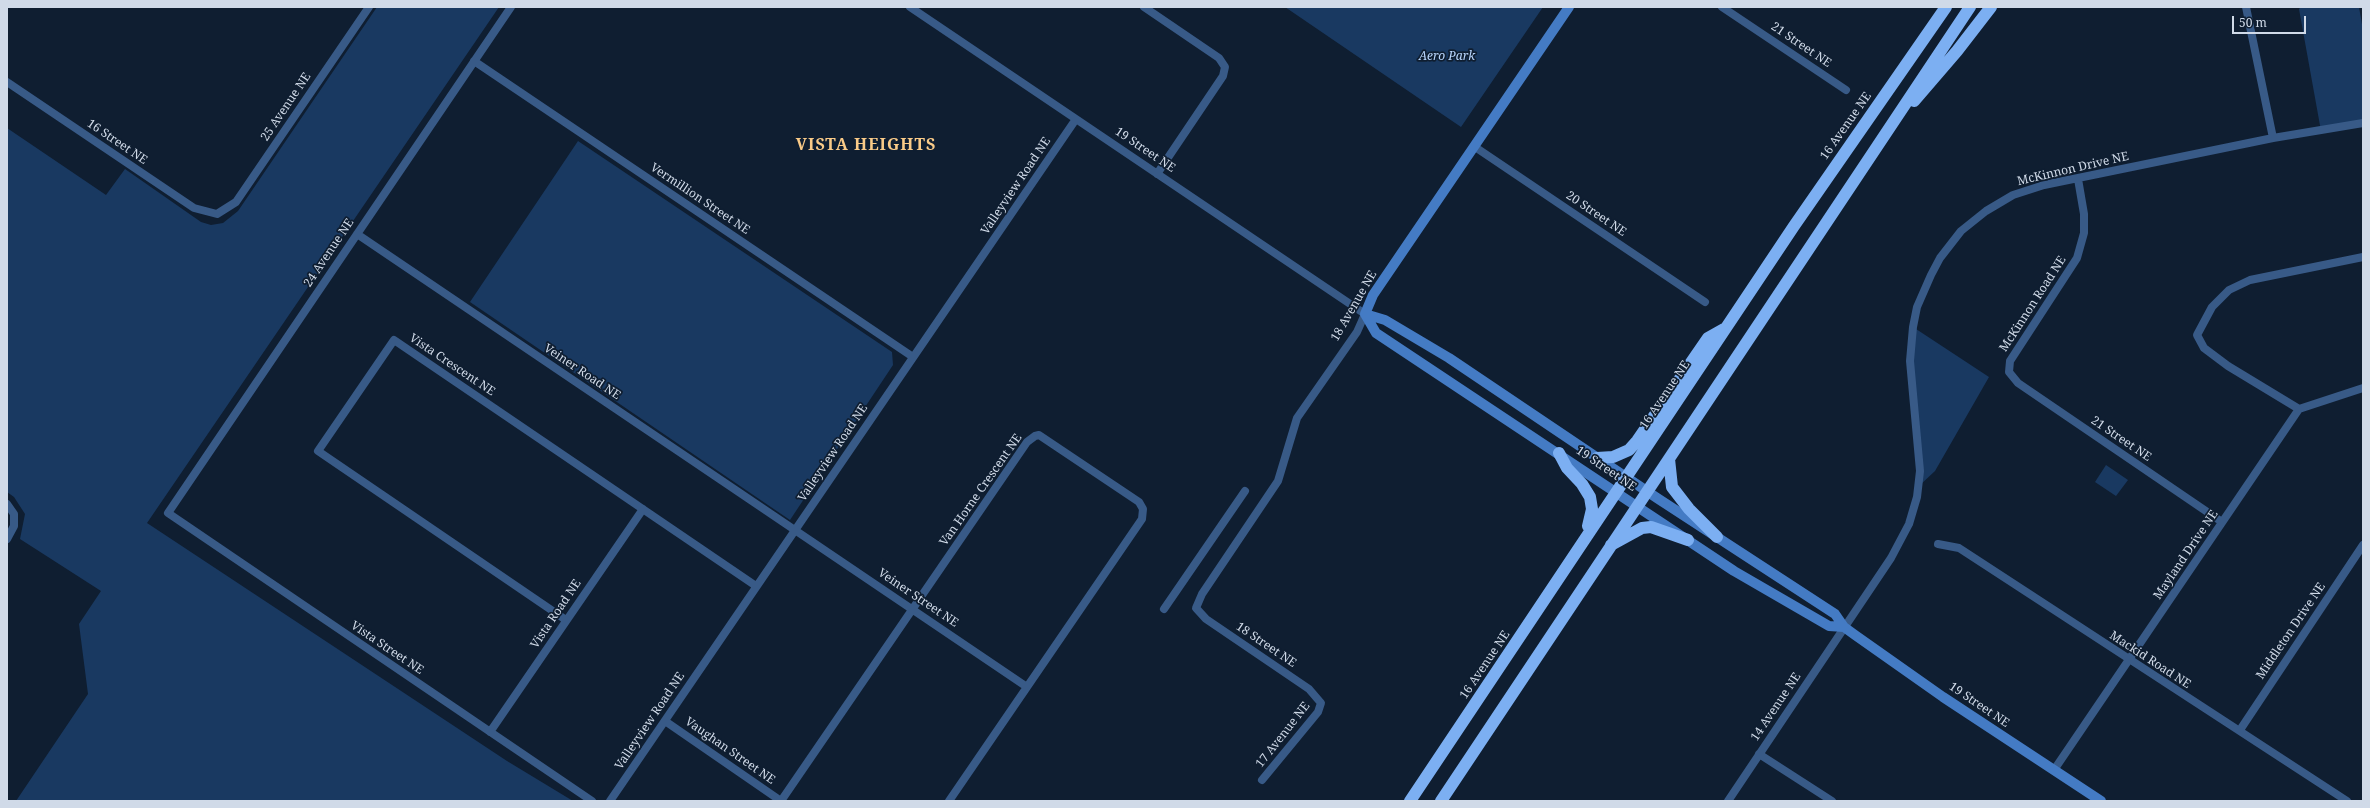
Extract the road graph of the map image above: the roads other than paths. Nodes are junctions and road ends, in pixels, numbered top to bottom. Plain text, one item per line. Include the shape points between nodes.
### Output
1 (368, 7) edge
2 (511, 7) edge
3 (910, 7) edge
4 (1144, 7) edge
5 (1569, 7) edge
6 (1722, 7) edge
7 (1939, 7) edge
8 (1946, 7) edge
9 (1970, 7) edge
10 (1991, 7) edge
11 (2246, 7) edge
12 (1925, 38) junction
13 (474, 61) junction
14 (7, 82) edge
15 (1846, 90) dead end
16 (1076, 119) junction
17 (1896, 119) junction
18 (2363, 123) edge
19 (2273, 138) junction
20 (1475, 147) junction
21 (1157, 174) junction
22 (2078, 179) junction
23 (218, 214) joint
24 (357, 234) junction
25 (2363, 257) edge
26 (1705, 302) dead end
27 (1365, 314) junction
28 (1727, 328) junction
29 (913, 357) junction
30 (2009, 372) joint
31 (2363, 388) edge
32 (2299, 409) junction
33 (1559, 453) junction
34 (1597, 458) junction
35 (1669, 459) junction
36 (1626, 478) junction
37 (1245, 490) dead end
38 (1616, 492) junction
39 (1646, 492) junction
40 (7, 504) edge
41 (1636, 506) junction
42 (643, 509) junction
43 (168, 513) joint
44 (2222, 522) junction
45 (795, 529) junction
46 (1585, 537) junction
47 (1717, 537) junction
48 (7, 539) edge
49 (1688, 540) junction
50 (1938, 544) dead end
51 (1610, 545) junction
52 (2363, 545) edge
53 (756, 586) junction
54 (1196, 608) joint
55 (913, 609) junction
56 (1164, 610) dead end
57 (566, 620) junction
58 (1844, 627) junction
59 (2129, 661) junction
60 (1027, 687) junction
61 (1320, 702) joint
62 (665, 721) junction
63 (2240, 730) junction
64 (490, 732) junction
65 (1759, 754) junction
66 (2054, 770) junction
67 (1262, 780) dead end
68 (592, 801) edge
69 (610, 801) edge
70 (781, 801) edge
71 (949, 801) edge
72 (1410, 801) edge
73 (1441, 801) edge
74 (1728, 801) edge
75 (1832, 801) edge
76 (2101, 801) edge
77 (2347, 801) edge

1 - 23 street, 25 Avenue NE via 236,202
2 - 13 street, 24 Avenue NE
3 - 16 street, 19 Street NE
4 - 21 street via 1219,58 1225,67 1223,76
5 - 20 street, 18 Avenue NE
6 - 15 street, 21 Street NE
7 - 12 highway
8 - 12 highway, 16 Avenue NE
9 - 17 highway
10 - 17 highway via 1924,91
11 - 19 street
12 - 28 highway, 16 Avenue NE
13 - 24 street, 24 Avenue NE
13 - 29 street, Vermillion Street NE
14 - 23 street, 16 Street NE via 194,208
16 - 21 street, 19 Street NE
16 - 29 street, Valleyview Road NE
17 - 35 highway
18 - 19 street, McKinnon Drive NE
19 - 22 street, McKinnon Drive NE
20 - 26 street, 20 Street NE
20 - 27 street, 18 Avenue NE via 1373,295
21 - 27 street, 19 Street NE
22 - 30 street, McKinnon Road NE via 2084,227 2077,258 2010,361
22 - 58 street, McKinnon Drive NE via 2044,185 2013,195 1991,208 1961,231 1934,269 1917,307 1911,343 1911,375 1920,456 1915,506 1900,543
24 - 43 street, 24 Avenue NE
24 - 45 street, Veiner Road NE via 786,526
25 - 32 street via 2250,280 2229,290 2212,307 2197,335 2204,348 2228,366
27 - 33 street, 19 Street NE via 1376,333
27 - 34 street, 19 Street NE via 1385,320 1449,358
27 - 54 street, 18 Avenue NE via 1357,332 1297,418 1278,481 1202,594
28 - 34 highway via 1708,338 1629,450 1613,457
28 - 36 highway, 16 Avenue NE
29 - 45 street, Valleyview Road NE
30 - 44 street, 21 Street NE via 2018,383
31 - 32 street
32 - 44 street, Mayland Drive NE
33 - 38 street, 19 Street NE
33 - 46 highway via 1567,468 1590,497 1592,509
34 - 36 street, 19 Street NE
35 - 39 highway
35 - 47 highway via 1672,488 1689,510
36 - 38 highway, 16 Avenue NE
36 - 39 street, 19 Street NE
37 - 56 street
38 - 41 street, 19 Street NE
38 - 46 highway, 16 Avenue NE
39 - 41 highway
39 - 47 street, 19 Street NE
40 - 48 street via 14,514 14,526
41 - 49 street, 19 Street NE
41 - 51 highway
42 - 53 street, Vista Crescent NE
42 - 57 street, Vista Road NE
42 - 57 street, Vista Crescent NE via 394,340 318,451
43 - 64 street, Vista Street NE
44 - 59 street, Mayland Drive NE
45 - 53 street, Valleyview Road NE
45 - 55 street, Veiner Street NE
46 - 72 highway, 16 Avenue NE
47 - 58 street, 19 Street NE via 1835,614
49 - 51 highway via 1651,527 1642,528
49 - 58 street, 19 Street NE via 1740,575 1829,626
50 - 59 street, Mackid Road NE via 1959,548
51 - 73 highway
52 - 63 street, Middleton Drive NE
53 - 62 street, Valleyview Road NE
54 - 61 street, 18 Street NE via 1206,619 1309,689
55 - 60 street, Veiner Street NE
55 - 60 street, Van Horne Crescent NE via 1031,438 1044,437 1091,469 1142,505 1142,519
55 - 70 street, Van Horne Crescent NE
57 - 64 street, Vista Road NE
58 - 65 street, 14 Avenue NE
58 - 66 street, 19 Street NE
59 - 63 street, Mackid Road NE
59 - 66 street, Mayland Drive NE
60 - 71 street, Van Horne Crescent NE
61 - 67 street, 17 Avenue NE via 1318,712
62 - 69 street, Valleyview Road NE
62 - 70 street, Vaughan Street NE
63 - 77 street, Mackid Road NE
64 - 68 street, Vista Street NE
65 - 74 street, 14 Avenue NE
65 - 75 street
66 - 76 street, 19 Street NE

